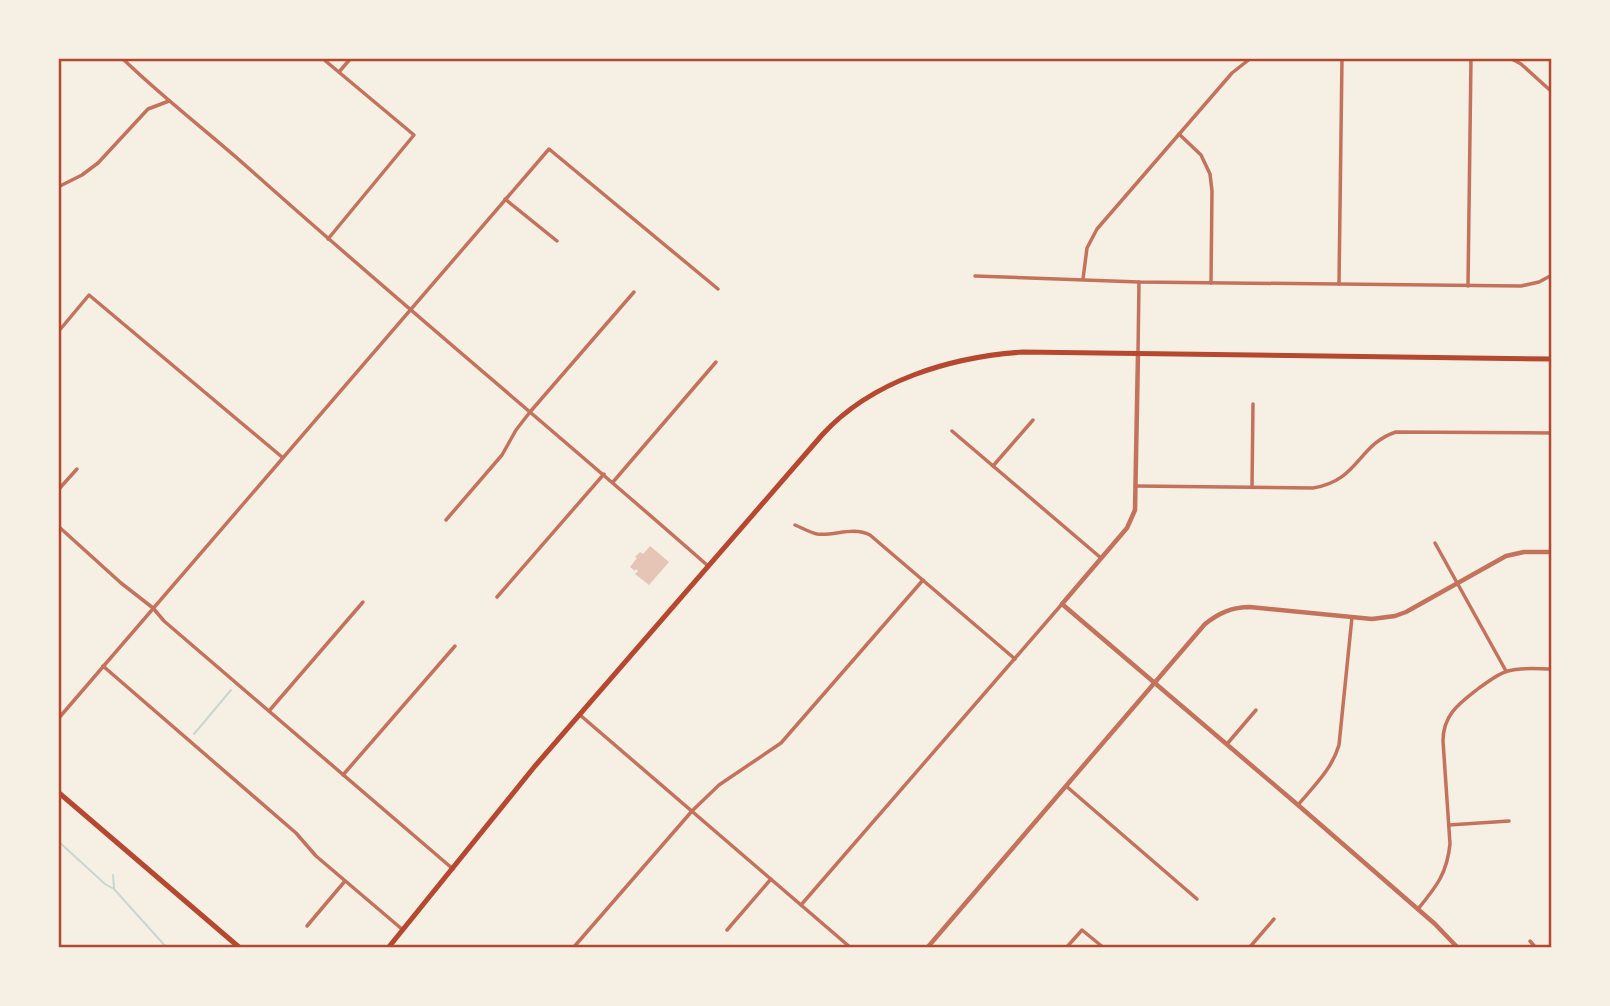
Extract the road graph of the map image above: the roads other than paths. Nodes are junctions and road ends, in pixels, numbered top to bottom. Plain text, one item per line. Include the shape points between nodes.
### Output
1 (122, 58) edge
2 (322, 58) edge
3 (351, 58) edge
4 (1251, 58) edge
5 (1342, 58) edge
6 (1471, 58) edge
7 (1510, 58) edge
8 (339, 72) junction
9 (1552, 92) edge
10 (169, 101) junction
11 (1179, 134) junction
12 (58, 187) edge
13 (505, 199) junction
14 (328, 239) junction
15 (557, 241) dead end
16 (1552, 275) edge
17 (975, 276) dead end
18 (1083, 279) junction
19 (1139, 282) junction
20 (1211, 283) junction
21 (1339, 284) junction
22 (1468, 286) junction
23 (718, 289) dead end
24 (634, 292) dead end
25 (410, 308) junction
26 (58, 332) edge
27 (1138, 353) junction
28 (1552, 359) edge
29 (716, 362) dead end
30 (1253, 404) dead end
31 (530, 412) junction
32 (1033, 420) dead end
33 (952, 431) dead end
34 (1552, 433) edge
35 (282, 457) junction
36 (993, 466) junction
37 (76, 469) dead end
38 (604, 474) junction
39 (613, 482) junction
40 (1136, 486) junction
41 (1252, 487) junction
42 (58, 491) edge
43 (446, 520) dead end
44 (795, 525) dead end
45 (58, 526) edge
46 (1435, 543) dead end
47 (1552, 546) edge
48 (1552, 552) edge
49 (1101, 558) junction
50 (709, 567) junction
51 (923, 580) junction
52 (1457, 583) junction
53 (497, 597) dead end
54 (363, 602) dead end
55 (1062, 604) junction
56 (153, 608) junction
57 (1352, 617) junction
58 (455, 646) dead end
59 (1015, 659) junction
60 (103, 666) junction
61 (1552, 669) edge
62 (1506, 671) junction
63 (1154, 682) junction
64 (1256, 710) dead end
65 (269, 711) junction
66 (580, 715) junction
67 (58, 719) edge
68 (1227, 744) junction
69 (343, 775) junction
70 (1066, 786) junction
71 (58, 792) edge
72 (1298, 805) junction
73 (692, 811) junction
74 (1509, 821) dead end
75 (1449, 825) junction
76 (453, 869) junction
77 (771, 879) junction
78 (345, 881) junction
79 (1197, 899) dead end
80 (801, 905) junction
81 (1418, 909) junction
82 (1274, 919) dead end
83 (307, 926) dead end
84 (402, 930) junction
85 (727, 930) dead end
86 (1530, 941) dead end
87 (845, 946) edge
88 (240, 948) edge
89 (388, 948) edge
90 (573, 948) edge
91 (851, 948) edge
92 (927, 948) edge
93 (1066, 948) edge
94 (1104, 948) edge
95 (1249, 948) edge
96 (1458, 948) edge
97 (1536, 948) edge

1 - 10 street
2 - 8 street
3 - 8 street
4 - 11 street
5 - 21 street
6 - 22 street
7 - 9 street
8 - 14 street via 414,135
10 - 12 street via 148,109 98,163
10 - 14 street
11 - 18 street via 1097,229 1087,248
11 - 20 street via 1201,155 1210,174
13 - 15 street
13 - 23 street via 550,149
13 - 25 street
14 - 25 street
16 - 22 street via 1530,285
17 - 18 street
18 - 19 street
19 - 20 street
19 - 27 street
20 - 21 street
21 - 22 street
24 - 31 street
25 - 31 street
25 - 35 street
26 - 35 street via 89,295
27 - 28 main road
27 - 40 street
27 - 50 main road via 1036,352 980,357 938,367 883,389 830,426
29 - 39 street
30 - 41 street
31 - 38 street
31 - 43 street via 502,455
32 - 36 street
33 - 36 street
34 - 41 street via 1396,432 1379,439 1332,484
35 - 56 street
36 - 49 street
37 - 42 street
38 - 39 street
38 - 53 street
39 - 50 street
40 - 41 street
40 - 49 street via 1132,519
44 - 51 street via 822,534 864,532
45 - 56 street
46 - 52 street
47 - 48 street
48 - 52 street via 1506,556
49 - 55 street
50 - 66 main road
51 - 59 street
51 - 73 street via 781,743 719,785
52 - 57 street via 1395,616
52 - 62 street
54 - 65 street
55 - 59 street
55 - 63 street
56 - 60 street
56 - 65 street
57 - 63 street via 1231,609 1205,624
57 - 72 street via 1339,745 1327,771
58 - 69 street
59 - 80 street
60 - 67 street
60 - 78 street
61 - 62 street
62 - 75 street via 1458,704 1447,719 1443,741
63 - 68 street
63 - 70 street
64 - 68 street
65 - 69 street
66 - 73 street
66 - 76 main road
68 - 72 street
69 - 76 street
70 - 79 street
70 - 92 street
71 - 88 main road
72 - 81 street
73 - 77 street
73 - 90 street
74 - 75 street
75 - 81 street via 1446,867
76 - 84 main road
77 - 80 street
77 - 85 street
78 - 83 street
78 - 84 street
80 - 87 street
81 - 96 street
82 - 95 street
84 - 89 main road
86 - 97 street
87 - 91 street
93 - 94 street via 1082,930

